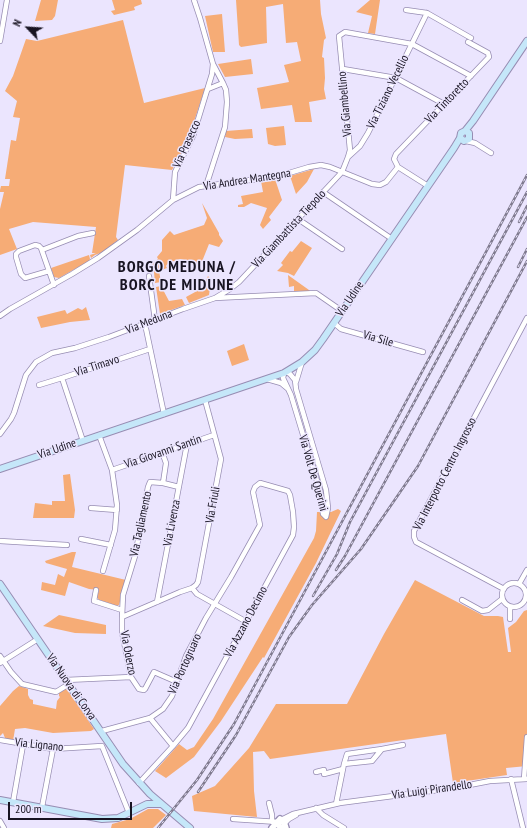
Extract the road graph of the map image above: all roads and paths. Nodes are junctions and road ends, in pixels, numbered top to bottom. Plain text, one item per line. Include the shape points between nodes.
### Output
1 (7, 0) edge
2 (188, 0) edge
3 (194, 2) edge
4 (406, 10) dead end
5 (427, 13) junction
6 (0, 41) edge
7 (527, 41) edge
8 (412, 44) junction
9 (213, 64) junction
10 (343, 69) junction
11 (471, 76) junction
12 (396, 78) junction
13 (223, 83) junction
14 (208, 89) junction
15 (444, 104) junction
16 (466, 136) junction
17 (491, 153) dead end
18 (348, 157) junction
19 (398, 167) junction
20 (342, 172) junction
21 (206, 186) junction
22 (428, 186) junction
23 (323, 192) junction
24 (173, 200) junction
25 (298, 219) junction
26 (92, 233) dead end
27 (392, 239) junction
28 (342, 249) dead end
29 (42, 250) junction
30 (49, 271) junction
31 (149, 276) dead end
32 (54, 285) junction
33 (215, 298) junction
34 (342, 311) junction
35 (0, 316) edge
36 (527, 318) edge
37 (155, 320) junction
38 (334, 323) junction
39 (145, 324) junction
40 (150, 349) junction
41 (423, 352) dead end
42 (303, 360) junction
43 (285, 372) junction
44 (62, 378) junction
45 (267, 379) junction
46 (39, 385) dead end
47 (296, 385) junction
48 (289, 390) junction
49 (205, 400) junction
50 (164, 414) junction
51 (0, 434) edge
52 (214, 434) junction
53 (99, 435) junction
54 (84, 441) junction
55 (187, 444) junction
56 (162, 452) junction
57 (0, 469) edge
58 (112, 470) junction
59 (320, 471) junction
60 (314, 472) junction
61 (163, 483) junction
62 (179, 487) junction
63 (288, 491) joint
64 (91, 508) dead end
65 (117, 510) junction
66 (81, 539) dead end
67 (0, 541) edge
68 (67, 545) dead end
69 (111, 545) junction
70 (527, 570) edge
71 (102, 571) dead end
72 (0, 584) edge
73 (520, 584) junction
74 (192, 588) junction
75 (504, 588) junction
76 (96, 590) dead end
77 (502, 599) junction
78 (462, 600) dead end
79 (156, 602) junction
80 (526, 602) edge
81 (214, 603) junction
82 (510, 607) junction
83 (122, 610) junction
84 (122, 617) junction
85 (510, 619) dead end
86 (245, 621) junction
87 (38, 639) junction
88 (0, 656) edge
89 (2, 662) edge
90 (131, 677) junction
91 (68, 682) junction
92 (177, 682) junction
93 (150, 718) junction
94 (102, 731) junction
95 (527, 736) edge
96 (0, 740) edge
97 (23, 744) junction
98 (403, 745) dead end
99 (173, 746) junction
100 (53, 749) junction
101 (382, 749) junction
102 (343, 767) junction
103 (316, 772) dead end
104 (511, 779) junction
105 (526, 779) edge
106 (141, 785) junction
107 (0, 800) edge
108 (156, 800) junction
109 (144, 801) junction
110 (13, 802) junction
111 (269, 803) dead end
112 (336, 804) junction
113 (162, 805) junction
114 (42, 808) junction
115 (138, 808) junction
116 (316, 808) junction
117 (129, 813) junction
118 (233, 819) dead end
119 (0, 821) edge
120 (279, 825) edge
121 (189, 827) edge
122 (4, 828) edge
123 (344, 828) edge
124 (523, 828) edge

1 - 6 street
2 - 3 street
3 - 9 street, Via Prasecco
4 - 5 street
5 - 8 street, Via Tiziano Vecellio
5 - 11 street, Via Tintoretto via 489,55
7 - 16 main road, Via Udine via 473,121
8 - 10 street, Via Giambellino via 345,32 339,36
8 - 11 street
8 - 12 street, Via Tiziano Vecellio
9 - 13 street, Via Prasecco
9 - 14 street, Via Prasecco
10 - 12 street
10 - 18 street, Via Giambellino via 350,150
11 - 15 street, Via Tintoretto
12 - 15 street
12 - 18 street, Via Tiziano Vecellio via 360,146
13 - 14 street
13 - 21 street, Via Prasecco via 227,98 226,121
14 - 24 street, Via Prasecco via 193,136 175,172
15 - 19 street, Via Tintoretto via 396,154 394,160
16 - 17 street
16 - 22 main road, Via Udine via 454,148
18 - 20 street, Via Giambellino
19 - 20 street, Via Andrea Mantegna via 386,182 380,184 372,184
19 - 22 street
20 - 21 street, Via Andrea Mantegna via 321,165 279,176
20 - 23 street, Via Giambattista Tiepolo
21 - 24 street, Via Andrea Mantegna
22 - 27 main road, Via Udine
23 - 25 street, Via Giambattista Tiepolo
23 - 27 street
24 - 32 street, Via Andrea Mantegna via 98,258
25 - 28 street
25 - 33 street, Via Giambattista Tiepolo via 239,282
26 - 29 street
27 - 34 main road, Via Udine
29 - 30 street
29 - 30 street via 35,245 19,251 16,257 21,274 28,278
30 - 32 street
31 - 37 street
32 - 35 street, Via Andrea Mantegna
33 - 34 street, Via Meduna via 316,294
33 - 37 street, Via Meduna
34 - 38 main road, Via Udine
36 - 75 street, Via Interporto Centro Ingrosso via 414,531 416,542
37 - 39 street, Via Meduna
38 - 41 street, Via Sile via 341,328
38 - 42 main road, Via Udine via 315,350
39 - 40 street
39 - 51 street, Via Meduna via 75,348 52,353 36,362 26,375 11,419
40 - 44 street, Via Timavo
40 - 50 street
42 - 43 main road, Via Udine
42 - 47 street, Via Volt De Querini
43 - 45 main road, Via Udine
43 - 47 street, Via Volt De Querini via 293,376
43 - 48 street, Via Volt De Querini via 283,378
44 - 46 street
44 - 54 street, Via Timavo
45 - 48 street via 280,383
45 - 49 main road, Via Udine
47 - 59 street, Via Volt De Querini
48 - 60 street, Via Volt De Querini
49 - 50 main road, Via Udine
49 - 52 street, Via Friuli
50 - 53 main road, Via Udine
52 - 55 street, Via Giovanni Santin
52 - 74 street, Via Friuli via 221,459 220,466 199,578
53 - 54 main road, Via Udine
53 - 58 street
54 - 57 main road, Via Udine
55 - 56 street, Via Giovanni Santin
55 - 62 street, Via Livenza
56 - 58 street, Via Giovanni Santin
56 - 61 street, Via Tagliamento via 166,462
58 - 65 street
59 - 60 street
59 - 60 street, Via Volt De Querini via 328,504 326,517 323,514
61 - 62 street
61 - 83 street, Via Tagliamento via 150,482 148,487 135,556 123,595
62 - 79 street, Via Livenza
63 - 81 street, Via Portogruaro via 260,483 255,487 253,492 260,525 232,577
63 - 86 street, Via Azzano Decimo via 293,512 293,535
64 - 65 street
65 - 69 street
66 - 69 street
67 - 68 street
69 - 71 street
70 - 73 street
72 - 87 main road, Via Nuova di Corva
73 - 75 street via 510,584
73 - 80 street via 526,593
74 - 79 street, Via Oderzo
74 - 81 street via 197,594
75 - 77 street
76 - 83 street via 96,602
77 - 78 street via 488,610 482,611
77 - 82 street
79 - 84 street, Via Oderzo
80 - 82 street via 518,607
81 - 86 street
81 - 92 street, Via Portogruaro via 186,656
82 - 85 street
83 - 84 street, Via Tagliamento
84 - 90 street, Via Oderzo via 122,632
86 - 99 street, Via Azzano Decimo via 192,721
87 - 89 street
87 - 91 main road, Via Nuova di Corva
88 - 89 street
89 - 91 street via 22,684 56,692
90 - 91 street
90 - 92 street, Via Oderzo via 139,689 144,690 154,672
91 - 94 main road, Via Nuova di Corva
92 - 93 street, Via Portogruaro via 172,696 163,709
93 - 94 street, Via Portogruaro
93 - 99 street
94 - 106 main road, Via Nuova di Corva via 123,764
95 - 105 street
96 - 97 street, Via Lignano
97 - 100 street, Via Lignano
97 - 110 street
98 - 101 street
99 - 106 street, Via Azzano Decimo
100 - 114 street
100 - 117 street, Via Lignano via 102,746
101 - 102 street via 372,761
101 - 102 street via 346,754
102 - 103 street via 324,774 324,770
102 - 112 street
104 - 105 street, Via Luigi Pirandello
104 - 112 street, Via Luigi Pirandello
104 - 124 street
106 - 108 main road, Via Nuova di Corva
106 - 109 main road via 145,793
107 - 110 main road
108 - 109 main road
108 - 113 main road, Via Nuova di Corva
109 - 115 main road
110 - 114 main road
111 - 120 street via 272,816
112 - 116 street, Via Luigi Pirandello
113 - 115 main road via 148,804
113 - 121 main road, Via Nuova di Corva
114 - 117 main road via 102,819 118,818
115 - 117 main road
116 - 120 street, Via Luigi Pirandello via 293,816
116 - 123 street
118 - 120 street
119 - 122 street

